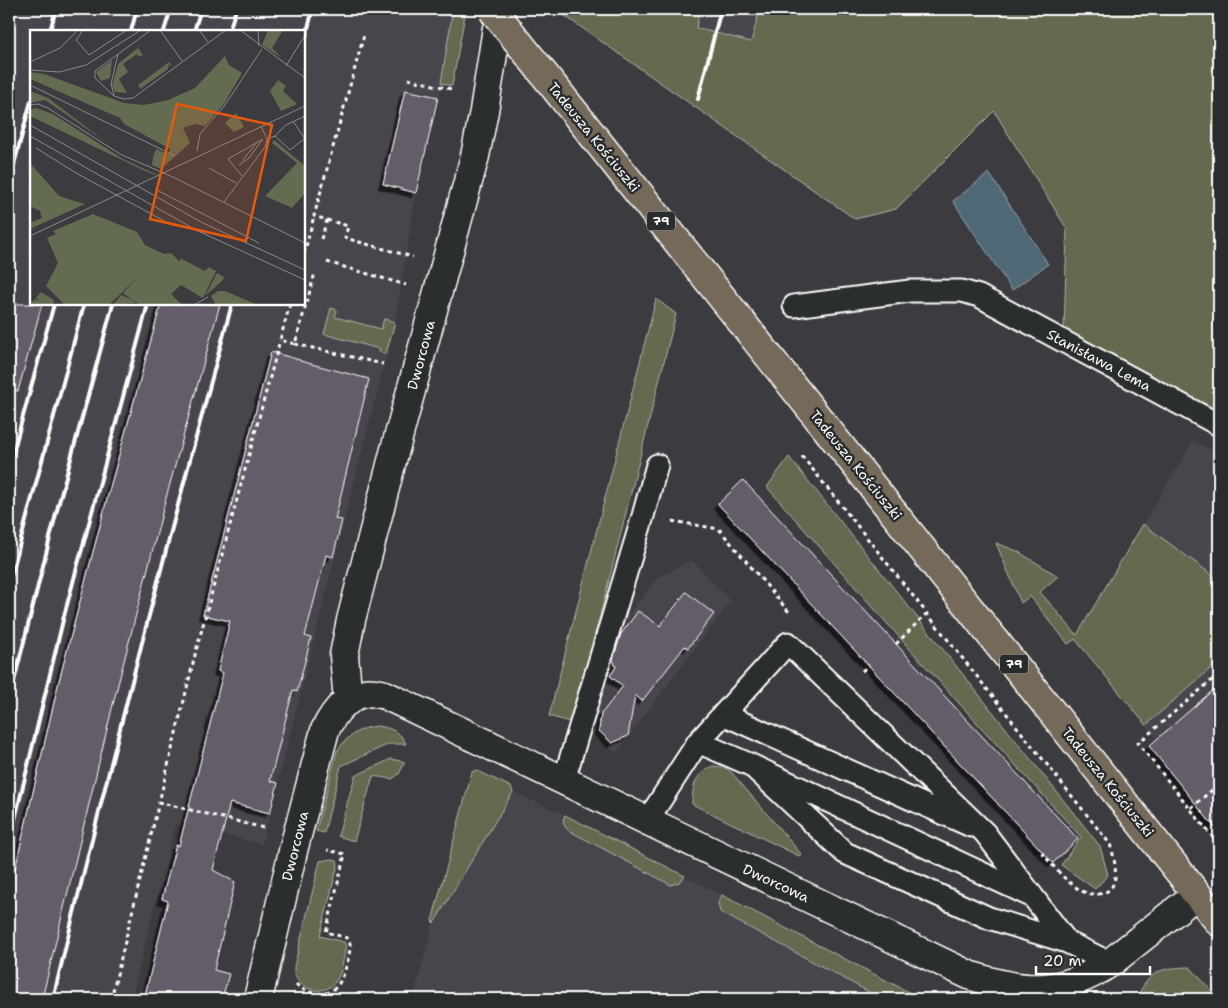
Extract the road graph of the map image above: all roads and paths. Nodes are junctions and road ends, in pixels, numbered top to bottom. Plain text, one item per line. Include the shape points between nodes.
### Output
1 (492, 9) edge
2 (500, 9) edge
3 (364, 35) dead end
4 (408, 80) dead end
5 (451, 89) dead end
6 (314, 216) junction
7 (327, 220) junction
8 (321, 239) dead end
9 (305, 250) edge
10 (421, 259) dead end
11 (327, 262) dead end
12 (315, 273) dead end
13 (413, 287) dead end
14 (290, 305) edge
15 (794, 306) dead end
16 (280, 340) junction
17 (295, 344) junction
18 (384, 365) dead end
19 (1219, 425) edge
20 (802, 456) dead end
21 (657, 465) dead end
22 (643, 516) junction
23 (926, 614) junction
24 (796, 619) dead end
25 (896, 644) dead end
26 (1219, 674) edge
27 (348, 701) junction
28 (723, 714) junction
29 (698, 742) junction
30 (751, 765) junction
31 (564, 780) junction
32 (1219, 784) edge
33 (158, 802) junction
34 (1191, 808) junction
35 (648, 821) junction
36 (272, 830) dead end
37 (985, 833) junction
38 (1219, 845) edge
39 (1036, 847) dead end
40 (326, 850) dead end
41 (1197, 894) junction
42 (1033, 898) junction
43 (1219, 922) edge
44 (1067, 942) junction
45 (1110, 963) junction
46 (295, 981) dead end
47 (1080, 991) edge
48 (111, 999) edge
49 (258, 999) edge

1 - 41 main road, Tadeusza Kościuszki / 79, bridge
2 - 27 street, Dworcowa via 475,156 351,620 344,655
3 - 6 path
4 - 5 path
6 - 7 path
6 - 9 path
7 - 8 path
7 - 10 path via 348,226 345,238
11 - 13 path
12 - 17 path
14 - 16 path
15 - 19 lane, Stanisława Lema via 910,292 962,291 979,296
16 - 17 path
16 - 33 path
17 - 18 path
20 - 23 path
21 - 22 lane
22 - 24 path via 719,529
22 - 31 lane
23 - 25 path
23 - 39 path via 1110,844 1115,860 1112,886 1105,893 1097,894 1078,889
26 - 34 path via 1138,743
27 - 31 street, Dworcowa via 365,692 385,694
27 - 49 street, Dworcowa via 334,713 324,730
28 - 29 lane
28 - 37 lane
28 - 37 lane via 788,643
29 - 30 lane
29 - 35 lane
30 - 42 lane
30 - 44 lane via 845,853 989,918
31 - 35 street, Dworcowa
32 - 34 path
33 - 36 path
33 - 48 path
34 - 38 path
35 - 47 street, Dworcowa via 969,975 1021,989
37 - 42 lane
40 - 46 path via 345,854 326,932 347,938 351,946 343,977 334,989 317,994 304,991
41 - 43 main road, Tadeusza Kościuszki / 79
41 - 45 street, Dworcowa
42 - 44 lane
44 - 45 lane
45 - 47 street, Dworcowa via 1095,973

